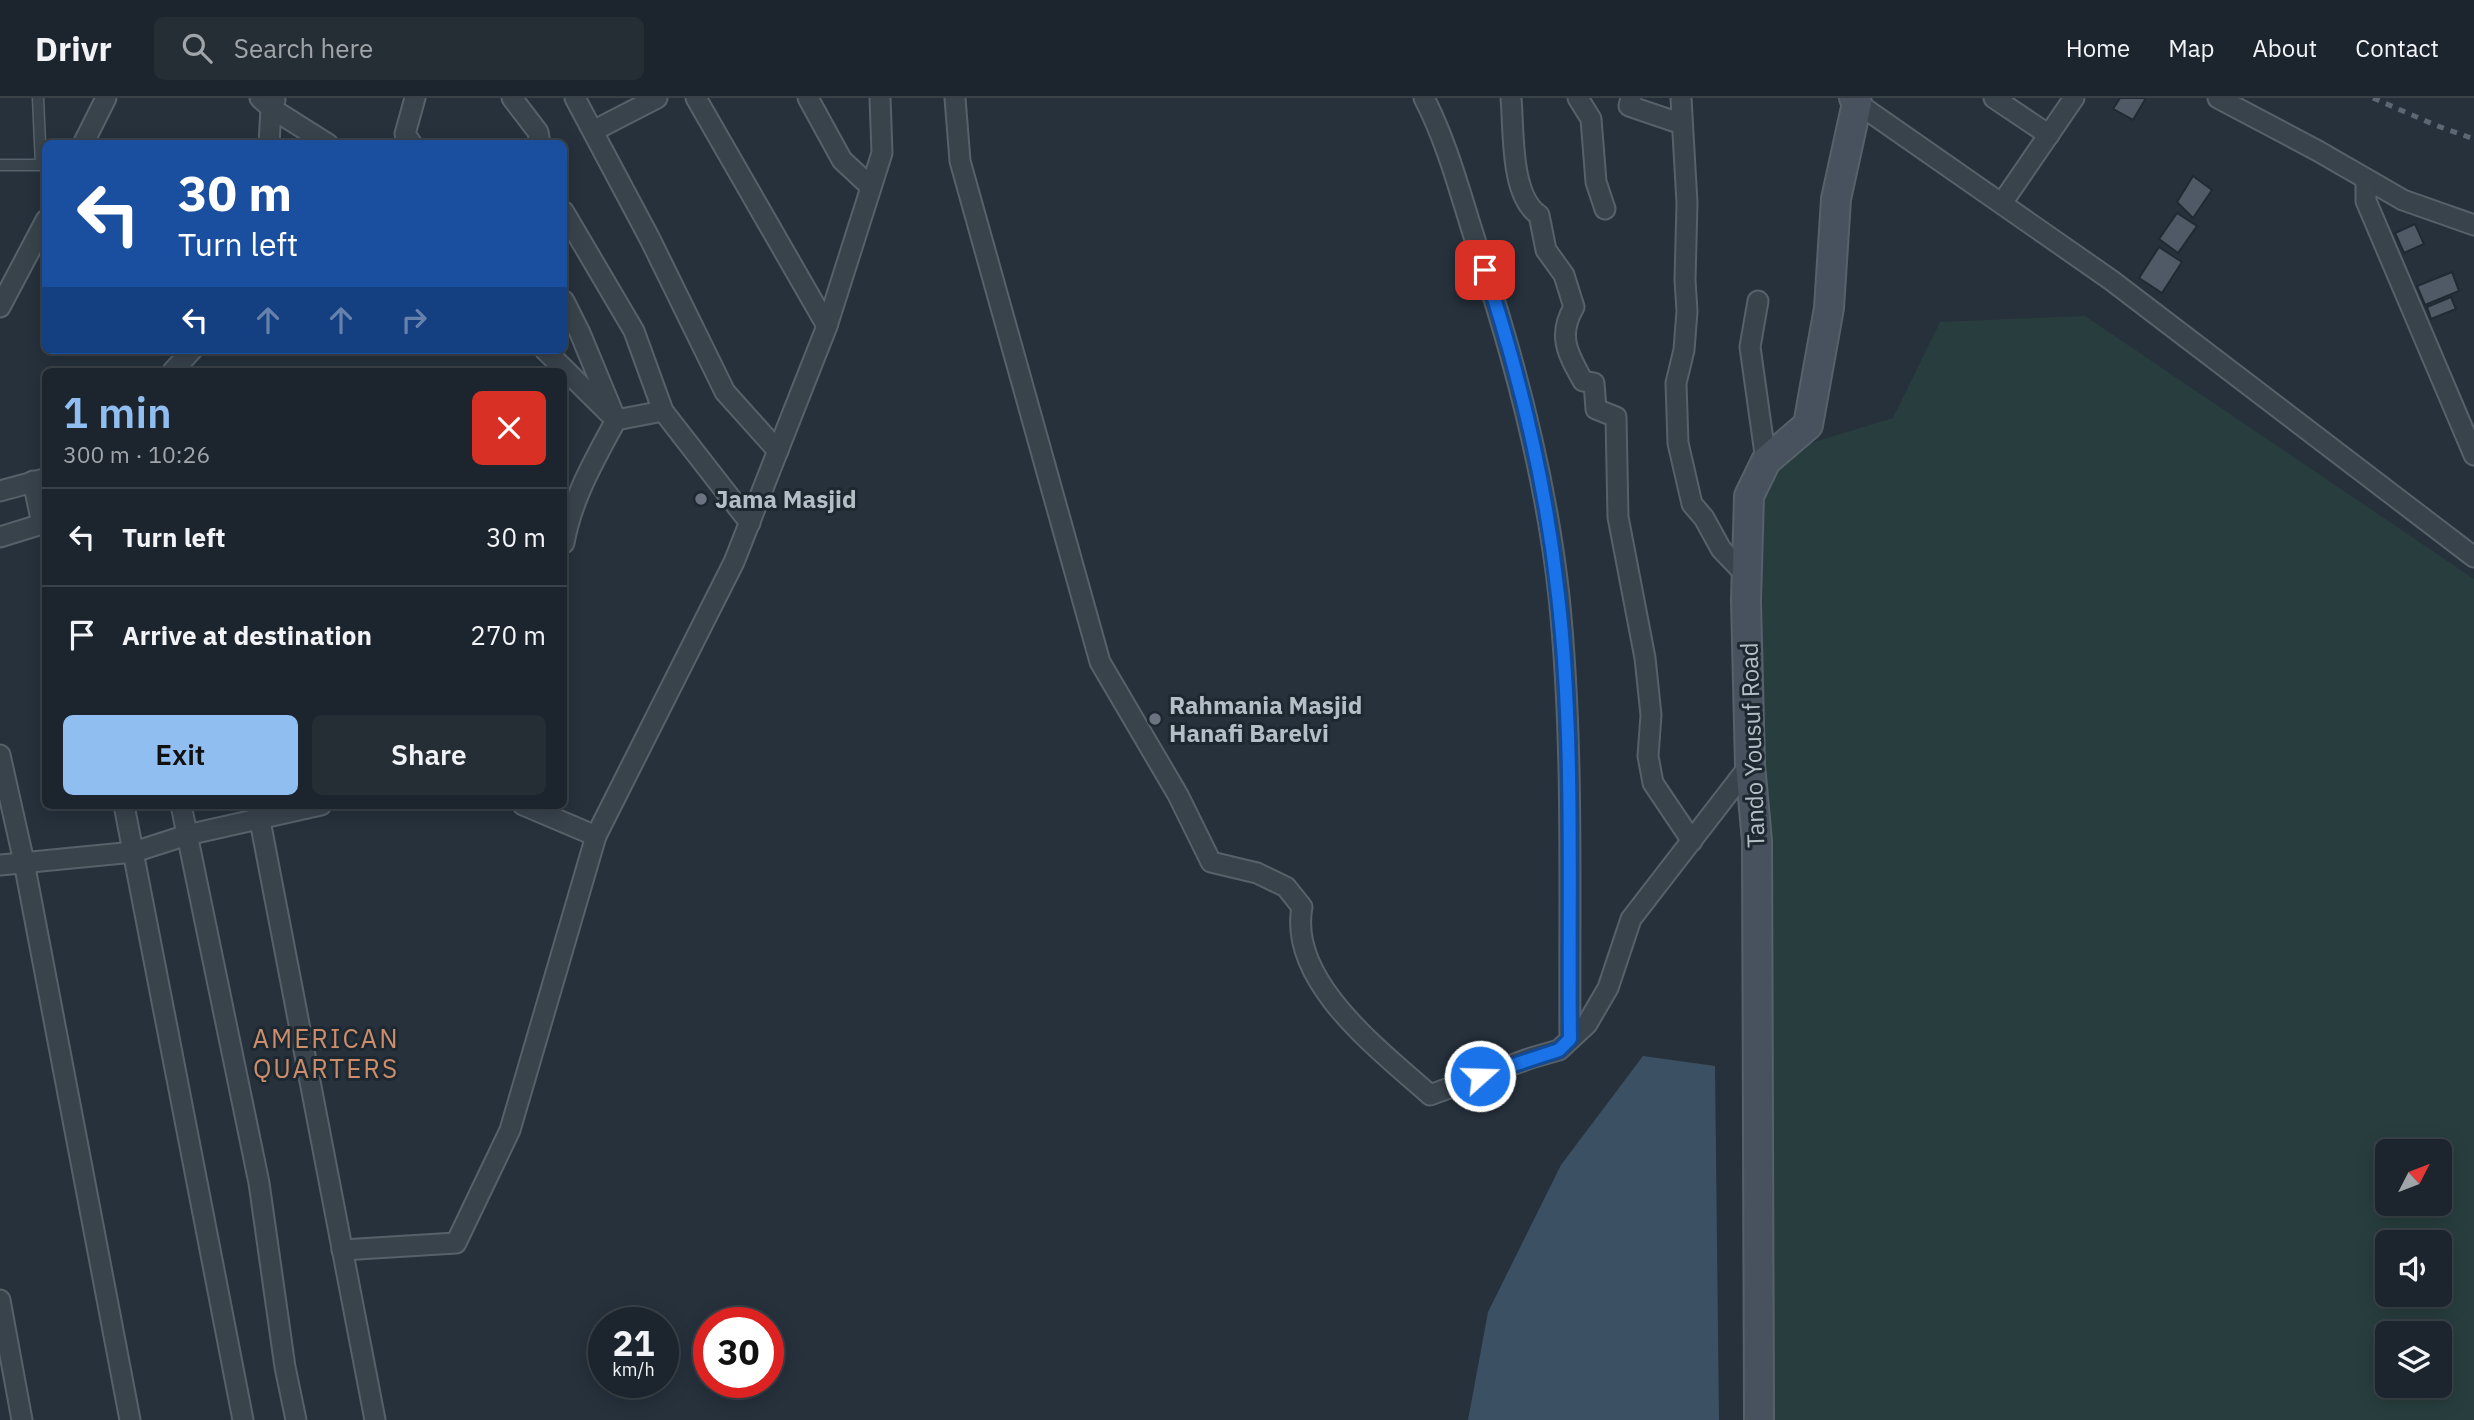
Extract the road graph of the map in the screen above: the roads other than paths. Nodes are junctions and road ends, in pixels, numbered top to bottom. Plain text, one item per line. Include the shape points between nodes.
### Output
1 (38, 98) edge
2 (106, 98) edge
3 (415, 98) edge
4 (513, 98) edge
5 (575, 98) edge
6 (657, 98) edge
7 (696, 98) edge
8 (808, 98) edge
9 (880, 98) edge
10 (955, 98) edge
11 (1424, 98) edge
12 (1511, 98) edge
13 (1578, 98) edge
14 (1631, 98) edge
15 (1681, 98) edge
16 (1994, 98) edge
17 (2074, 98) edge
18 (2217, 98) edge
19 (1856, 101) edge
20 (269, 102) edge
21 (1682, 124) junction
22 (593, 131) junction
23 (2049, 135) junction
24 (85, 140) edge
25 (269, 140) edge
26 (322, 140) edge
27 (409, 140) edge
28 (539, 140) edge
29 (0, 165) edge
30 (2366, 179) junction
31 (871, 187) junction
32 (2002, 203) junction
33 (1605, 209) dead end
34 (567, 217) edge
35 (2474, 225) edge
36 (42, 228) edge
37 (1758, 302) dead end
38 (0, 307) edge
39 (567, 307) edge
40 (827, 326) junction
41 (188, 354) edge
42 (549, 354) edge
43 (176, 368) edge
44 (564, 368) edge
45 (567, 371) edge
46 (663, 411) junction
47 (616, 419) junction
48 (778, 451) junction
49 (2474, 455) edge
50 (1766, 461) junction
51 (39, 480) edge
52 (0, 491) edge
53 (42, 506) edge
54 (750, 523) junction
55 (567, 524) edge
56 (42, 525) edge
57 (0, 537) edge
58 (2474, 557) edge
59 (1746, 575) junction
60 (0, 755) edge
61 (1750, 765) junction
62 (125, 809) edge
63 (182, 809) edge
64 (278, 809) edge
65 (533, 809) edge
66 (258, 811) edge
67 (187, 835) junction
68 (596, 835) junction
69 (1692, 841) junction
70 (134, 852) junction
71 (24, 862) junction
72 (0, 865) edge
73 (1570, 1039) junction
74 (342, 1250) junction
75 (0, 1300) edge
76 (22, 1420) edge
77 (130, 1420) edge
78 (243, 1420) edge
79 (296, 1420) edge
80 (374, 1420) edge
81 (1759, 1420) edge

1 - 29 lane via 41,164
2 - 24 street
3 - 27 street via 405,134
4 - 28 street
5 - 22 street
6 - 22 street
7 - 40 street
8 - 31 street via 842,160
9 - 31 street via 882,153
10 - 73 street via 960,161 1100,662 1178,795 1211,862 1257,873 1286,887 1302,907 1303,947 1324,989 1361,1033 1430,1094 1559,1050
11 - 73 street via 1507,336 1540,469 1559,596 1569,746
12 - 69 street via 1516,169 1530,209 1539,215 1546,250 1564,275 1574,307 1566,321 1569,356 1583,381 1594,383 1596,409 1616,417 1618,517 1645,659 1651,715 1648,756 1653,783
13 - 33 street via 1591,119 1596,182
14 - 21 street via 1629,106
15 - 21 street
16 - 23 street
17 - 23 street
18 - 30 street
19 - 32 street
19 - 50 street, Tando Yousuf Road via 1836,199 1829,308 1808,425
20 - 25 street
20 - 26 street
21 - 59 street via 1687,311 1676,383 1678,443 1692,504 1721,549
22 - 48 street via 725,392
23 - 32 street
30 - 35 street via 2403,200
30 - 49 street via 2366,201
31 - 40 street
32 - 58 street
34 - 46 street via 634,331
36 - 38 street
37 - 50 street via 1750,347
39 - 47 street
40 - 48 street
41 - 43 street
42 - 44 street
45 - 47 street
46 - 47 street
46 - 54 street
47 - 55 street
48 - 54 street
50 - 59 street, Tando Yousuf Road via 1749,496
51 - 52 street
51 - 53 street
54 - 68 street
56 - 57 street
59 - 61 street, Tando Yousuf Road
60 - 71 street
61 - 69 street
61 - 81 street, Tando Yousuf Road via 1757,841
62 - 70 street
63 - 67 street
64 - 66 street
65 - 68 street
66 - 67 street
66 - 74 street
67 - 70 street
67 - 79 street via 259,1183
68 - 74 street via 510,1130 456,1242
69 - 73 street via 1631,919 1608,988 1587,1024
70 - 71 street
70 - 78 street
71 - 72 street
71 - 77 street
74 - 80 street
75 - 76 street

